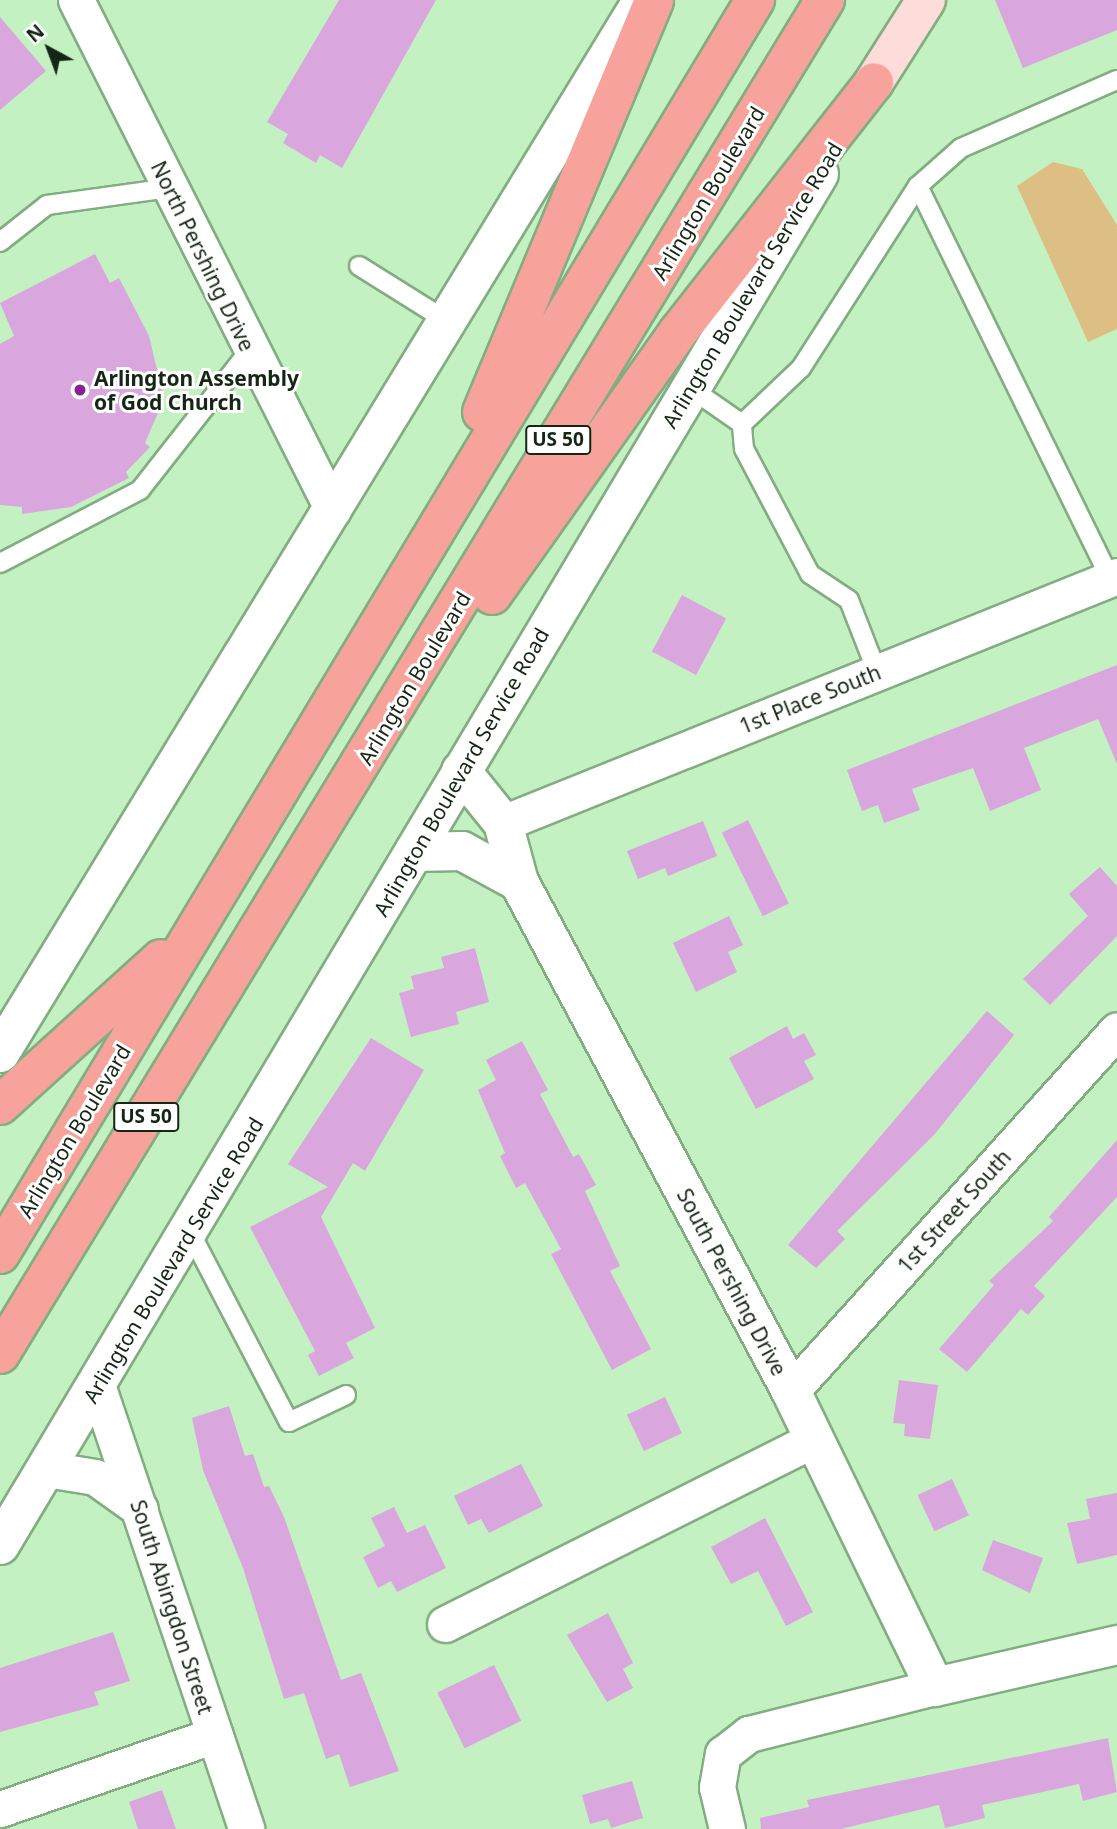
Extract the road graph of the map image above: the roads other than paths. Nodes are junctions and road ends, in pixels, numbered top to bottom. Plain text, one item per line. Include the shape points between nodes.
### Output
1 (76, 0) edge
2 (643, 0) edge
3 (654, 0) edge
4 (755, 0) edge
5 (825, 0) edge
6 (926, 0) edge
7 (1117, 80) edge
8 (874, 82) junction
9 (918, 186) junction
10 (169, 188) junction
11 (0, 242) edge
12 (359, 266) dead end
13 (447, 321) junction
14 (249, 351) junction
15 (690, 387) junction
16 (743, 424) junction
17 (333, 510) junction
18 (433, 530) junction
19 (0, 563) edge
20 (1114, 577) edge
21 (877, 672) junction
22 (461, 771) junction
23 (503, 823) junction
24 (414, 852) junction
25 (291, 880) junction
26 (519, 882) junction
27 (197, 923) junction
28 (1117, 1030) edge
29 (0, 1053) edge
30 (0, 1105) edge
31 (191, 1234) junction
32 (0, 1254) edge
33 (0, 1354) edge
34 (97, 1385) junction
35 (791, 1391) junction
36 (346, 1395) dead end
37 (812, 1440) junction
38 (46, 1469) junction
39 (140, 1509) junction
40 (0, 1545) edge
41 (445, 1624) dead end
42 (1117, 1645) edge
43 (935, 1687) junction
44 (215, 1735) junction
45 (0, 1809) edge
46 (246, 1829) edge
47 (727, 1829) edge

1 - 10 street, North Pershing Drive
2 - 13 street
3 - 18 highway
4 - 18 highway, Arlington Boulevard / US 50
5 - 25 highway, Arlington Boulevard / US 50
6 - 8 main road, Arlington Boulevard Service Road
7 - 9 lane via 961,148
8 - 15 street, Arlington Boulevard Service Road
8 - 25 highway via 640,383
9 - 16 lane via 801,368
9 - 20 lane
10 - 11 lane via 47,205
10 - 14 street, North Pershing Drive
12 - 13 lane
13 - 17 street
14 - 17 street, North Pershing Drive
14 - 19 lane via 140,490
15 - 16 lane
15 - 22 street, Arlington Boulevard Service Road
16 - 21 lane via 744,449 810,575 849,600
17 - 29 street
18 - 27 highway, Arlington Boulevard / US 50
20 - 21 street, 1st Place South
21 - 23 street, 1st Place South
22 - 23 street, South Pershing Drive
22 - 24 street, Arlington Boulevard Service Road
23 - 26 street, South Pershing Drive
24 - 26 street via 462,851
24 - 31 street, Arlington Boulevard Service Road
25 - 33 highway, Arlington Boulevard / US 50
26 - 35 street, South Pershing Drive
27 - 30 highway
27 - 32 highway, Arlington Boulevard / US 50
28 - 35 street, 1st Street South
31 - 34 street, Arlington Boulevard Service Road
31 - 36 lane via 289,1423
34 - 38 street, Arlington Boulevard Service Road
34 - 39 street, South Abingdon Street
35 - 37 street, South Pershing Drive
37 - 41 street
37 - 43 street, South Pershing Drive
38 - 39 street via 95,1477
38 - 40 street, Arlington Boulevard Service Road
39 - 44 street, South Abingdon Street
42 - 43 street
43 - 47 street via 749,1734 723,1754 717,1787
44 - 45 street
44 - 46 street, South Abingdon Street

